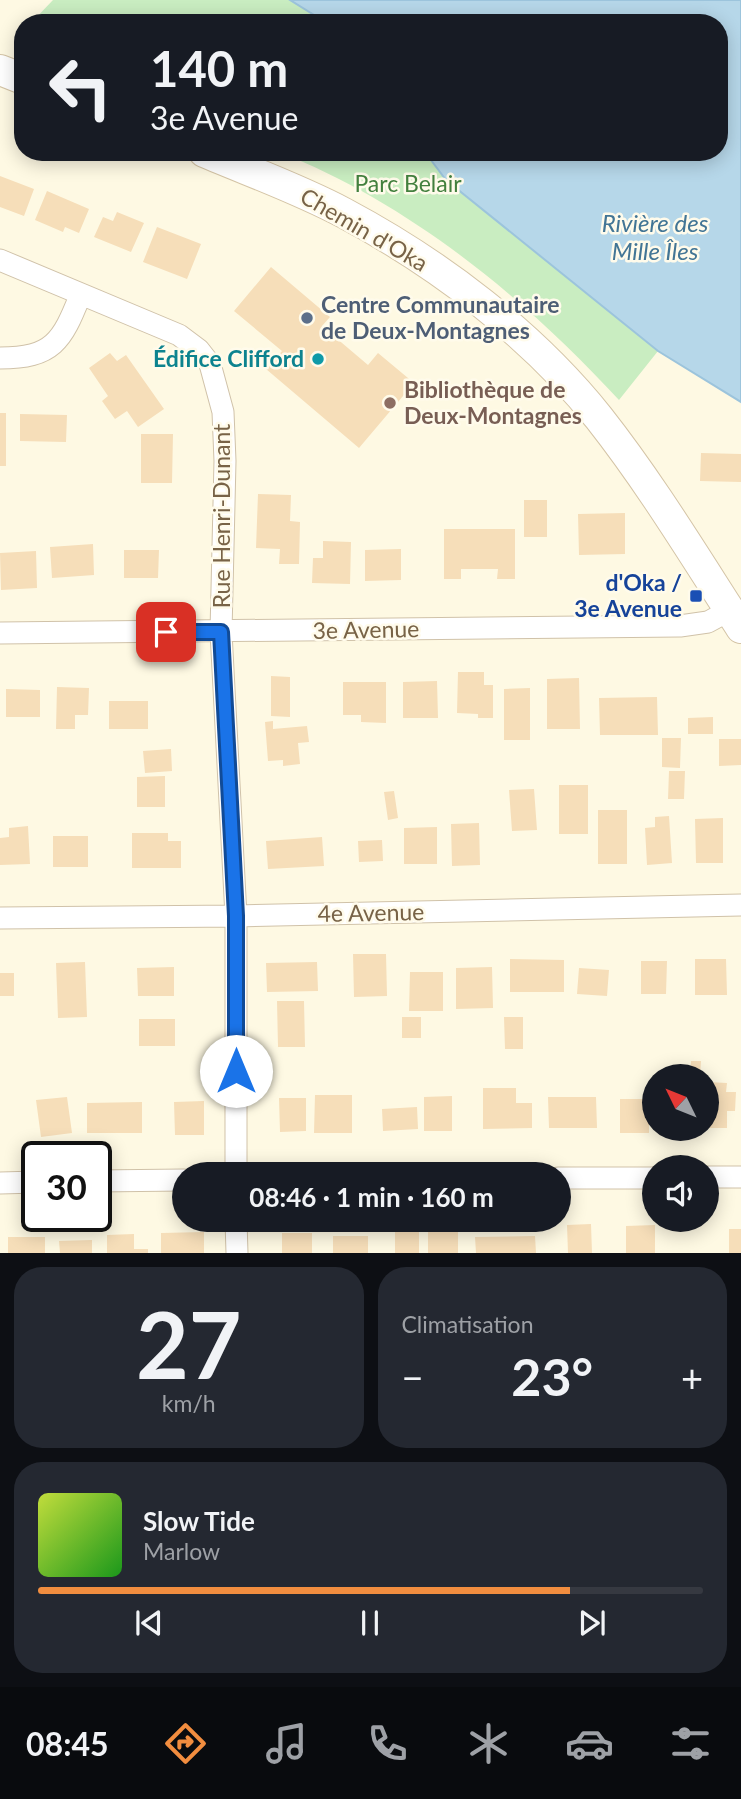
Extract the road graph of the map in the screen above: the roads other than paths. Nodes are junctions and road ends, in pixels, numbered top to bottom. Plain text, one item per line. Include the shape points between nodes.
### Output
1 (225, 161) edge
2 (0, 260) edge
3 (80, 296) junction
4 (0, 358) edge
5 (735, 619) edge
6 (221, 632) junction
7 (0, 633) edge
8 (741, 905) edge
9 (236, 916) junction
10 (0, 918) edge
11 (236, 1162) edge
12 (719, 1177) edge
13 (741, 1177) edge
14 (571, 1178) edge
15 (642, 1178) edge
16 (172, 1180) edge
17 (112, 1181) edge
18 (0, 1182) edge
19 (21, 1182) edge
20 (236, 1232) edge
21 (237, 1253) edge

1 - 5 main road, Chemin d'Oka via 358,221 429,266 499,319 597,416 653,492
2 - 3 street
3 - 4 street via 65,333 48,348 26,358
3 - 6 street, Rue Henri-Dunant via 179,335 210,364 224,424
5 - 6 street, 3e Avenue via 680,626
6 - 7 street, 3e Avenue
6 - 9 street, Rue Henri-Dunant
8 - 9 street, 4e Avenue
9 - 10 street, 4e Avenue
9 - 11 street, Rue Henri-Dunant
12 - 13 street
14 - 15 street
16 - 17 street
18 - 19 street
20 - 21 street

